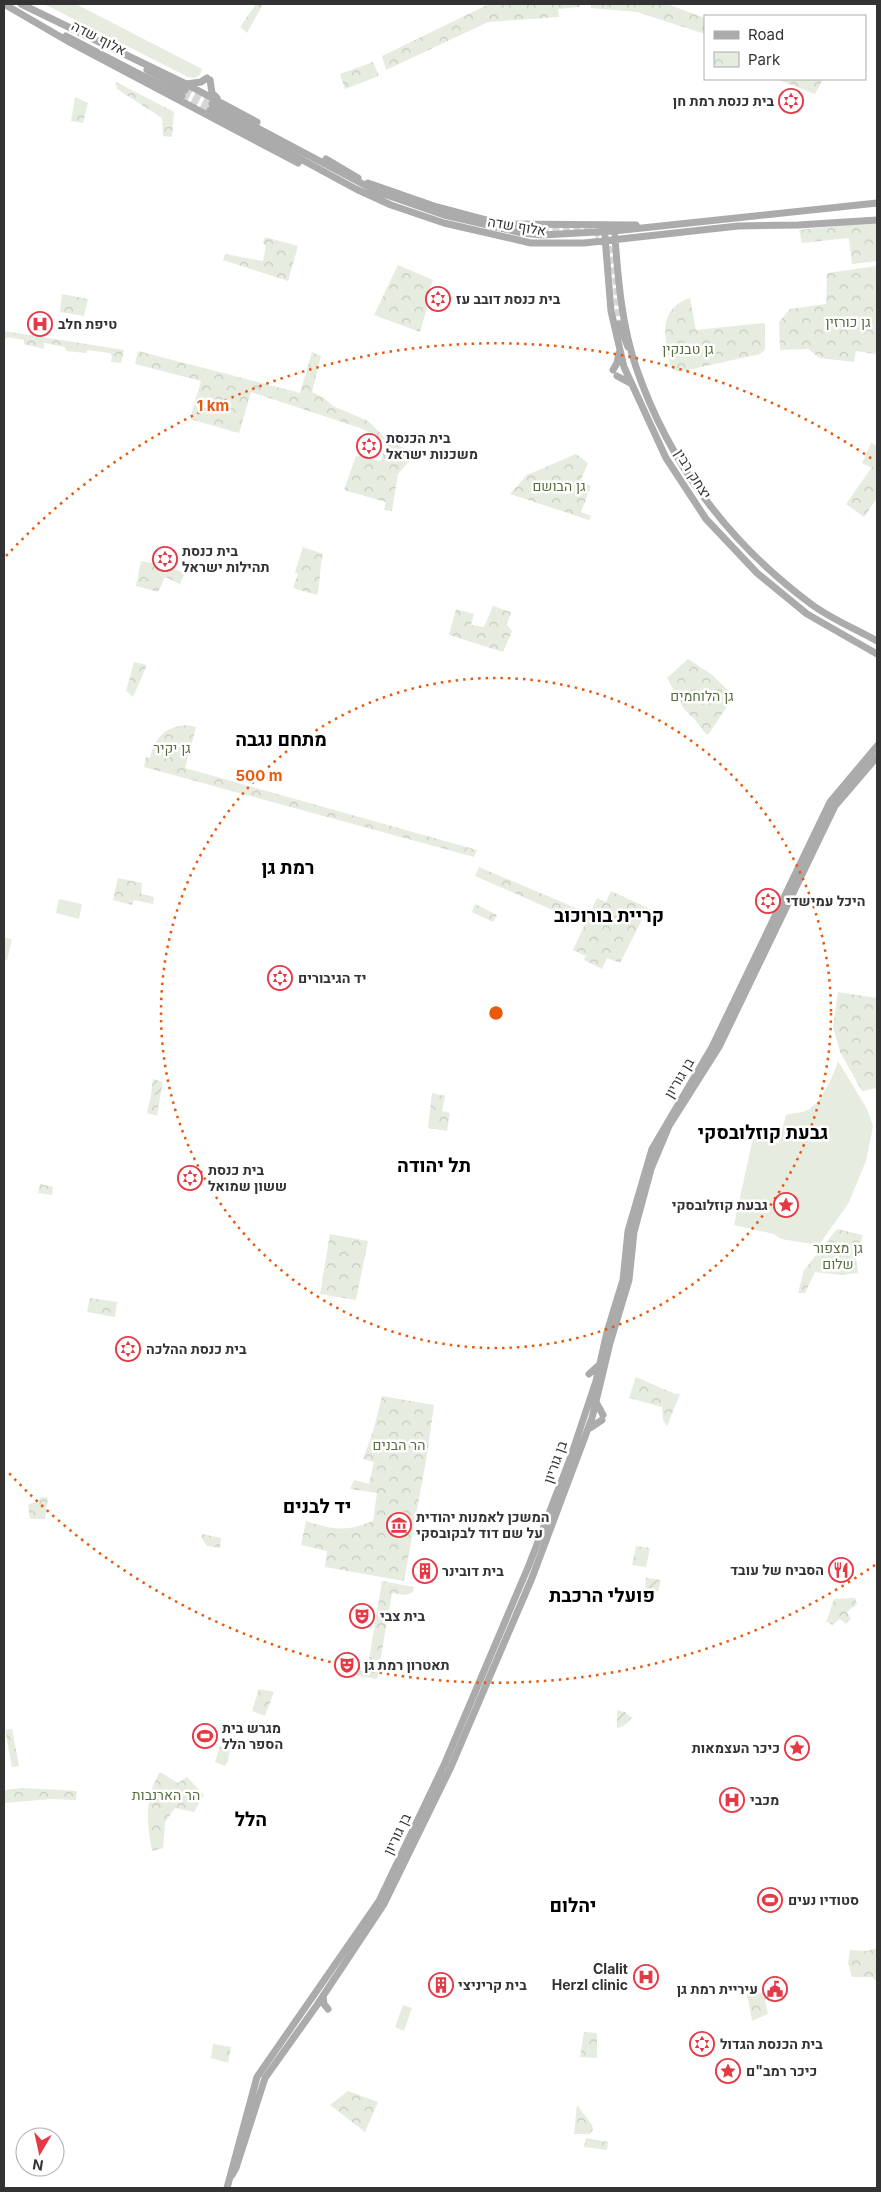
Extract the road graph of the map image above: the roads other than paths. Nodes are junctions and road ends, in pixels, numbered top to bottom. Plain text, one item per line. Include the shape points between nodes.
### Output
1 (4, 4) edge
2 (21, 4) edge
3 (184, 90) junction
4 (223, 104) junction
5 (211, 107) tunnel mouth
6 (365, 182) junction
7 (392, 201) junction
8 (877, 203) edge
9 (877, 220) edge
10 (657, 226) junction
11 (542, 230) tunnel mouth
12 (511, 231) junction
13 (614, 231) junction
14 (605, 232) junction
15 (606, 240) junction
16 (615, 240) junction
17 (619, 324) tunnel mouth
18 (618, 347) junction
19 (631, 351) junction
20 (633, 386) junction
21 (877, 641) edge
22 (877, 654) edge
23 (877, 746) edge
24 (877, 756) edge
25 (599, 1365) junction
26 (589, 1374) dead end
27 (596, 1402) junction
28 (588, 1430) junction
29 (323, 1996) junction
30 (328, 2009) dead end
31 (230, 2180) junction
32 (227, 2188) edge

1 - 3 main road, אלוף שדה
1 - 7 main road via 79,48 317,173 364,196
2 - 3 main road
3 - 4 main road
3 - 4 main road via 208,79 212,93
4 - 6 main road
5 - 7 main road, אלוף שדה via 349,186
6 - 7 main road
6 - 10 main road via 437,207 501,224
7 - 12 main road, אלוף שדה
7 - 15 main road, אלוף שדה via 451,225 531,243
8 - 10 main road, אלוף שדה
9 - 16 main road, אלוף שדה via 738,226
10 - 13 main road, אלוף שדה
11 - 12 main road
12 - 14 main road, אלוף שדה via 543,235
13 - 14 main road, אלוף שדה
13 - 16 main road, יצחק רבין
14 - 15 main road, יצחק רבין
15 - 16 main road, אלוף שדה
15 - 18 main road, יצחק רבין via 611,310
16 - 19 main road, יצחק רבין
17 - 19 main road
18 - 20 main road, יצחק רבין
18 - 20 main road via 615,373
19 - 21 main road, יצחק רבין via 673,452 724,525 762,564 812,605
20 - 22 main road, יצחק רבין via 666,458 714,529 757,573 807,614
23 - 25 main road, בן גוריון via 830,802 712,1047 652,1149 630,1226 624,1280
24 - 27 main road, בן גוריון via 835,806 719,1048 670,1126 651,1170 636,1222 629,1280
25 - 26 main road
25 - 31 main road, בן גוריון via 570,1459 529,1565 444,1765 379,1901 257,2077 231,2166
27 - 28 main road, בן גוריון
27 - 28 main road via 603,1417
28 - 29 main road, בן גוריון via 532,1578 450,1769 384,1904
29 - 30 main road
29 - 31 main road, בן גוריון via 265,2078
31 - 32 main road, בן גוריון

